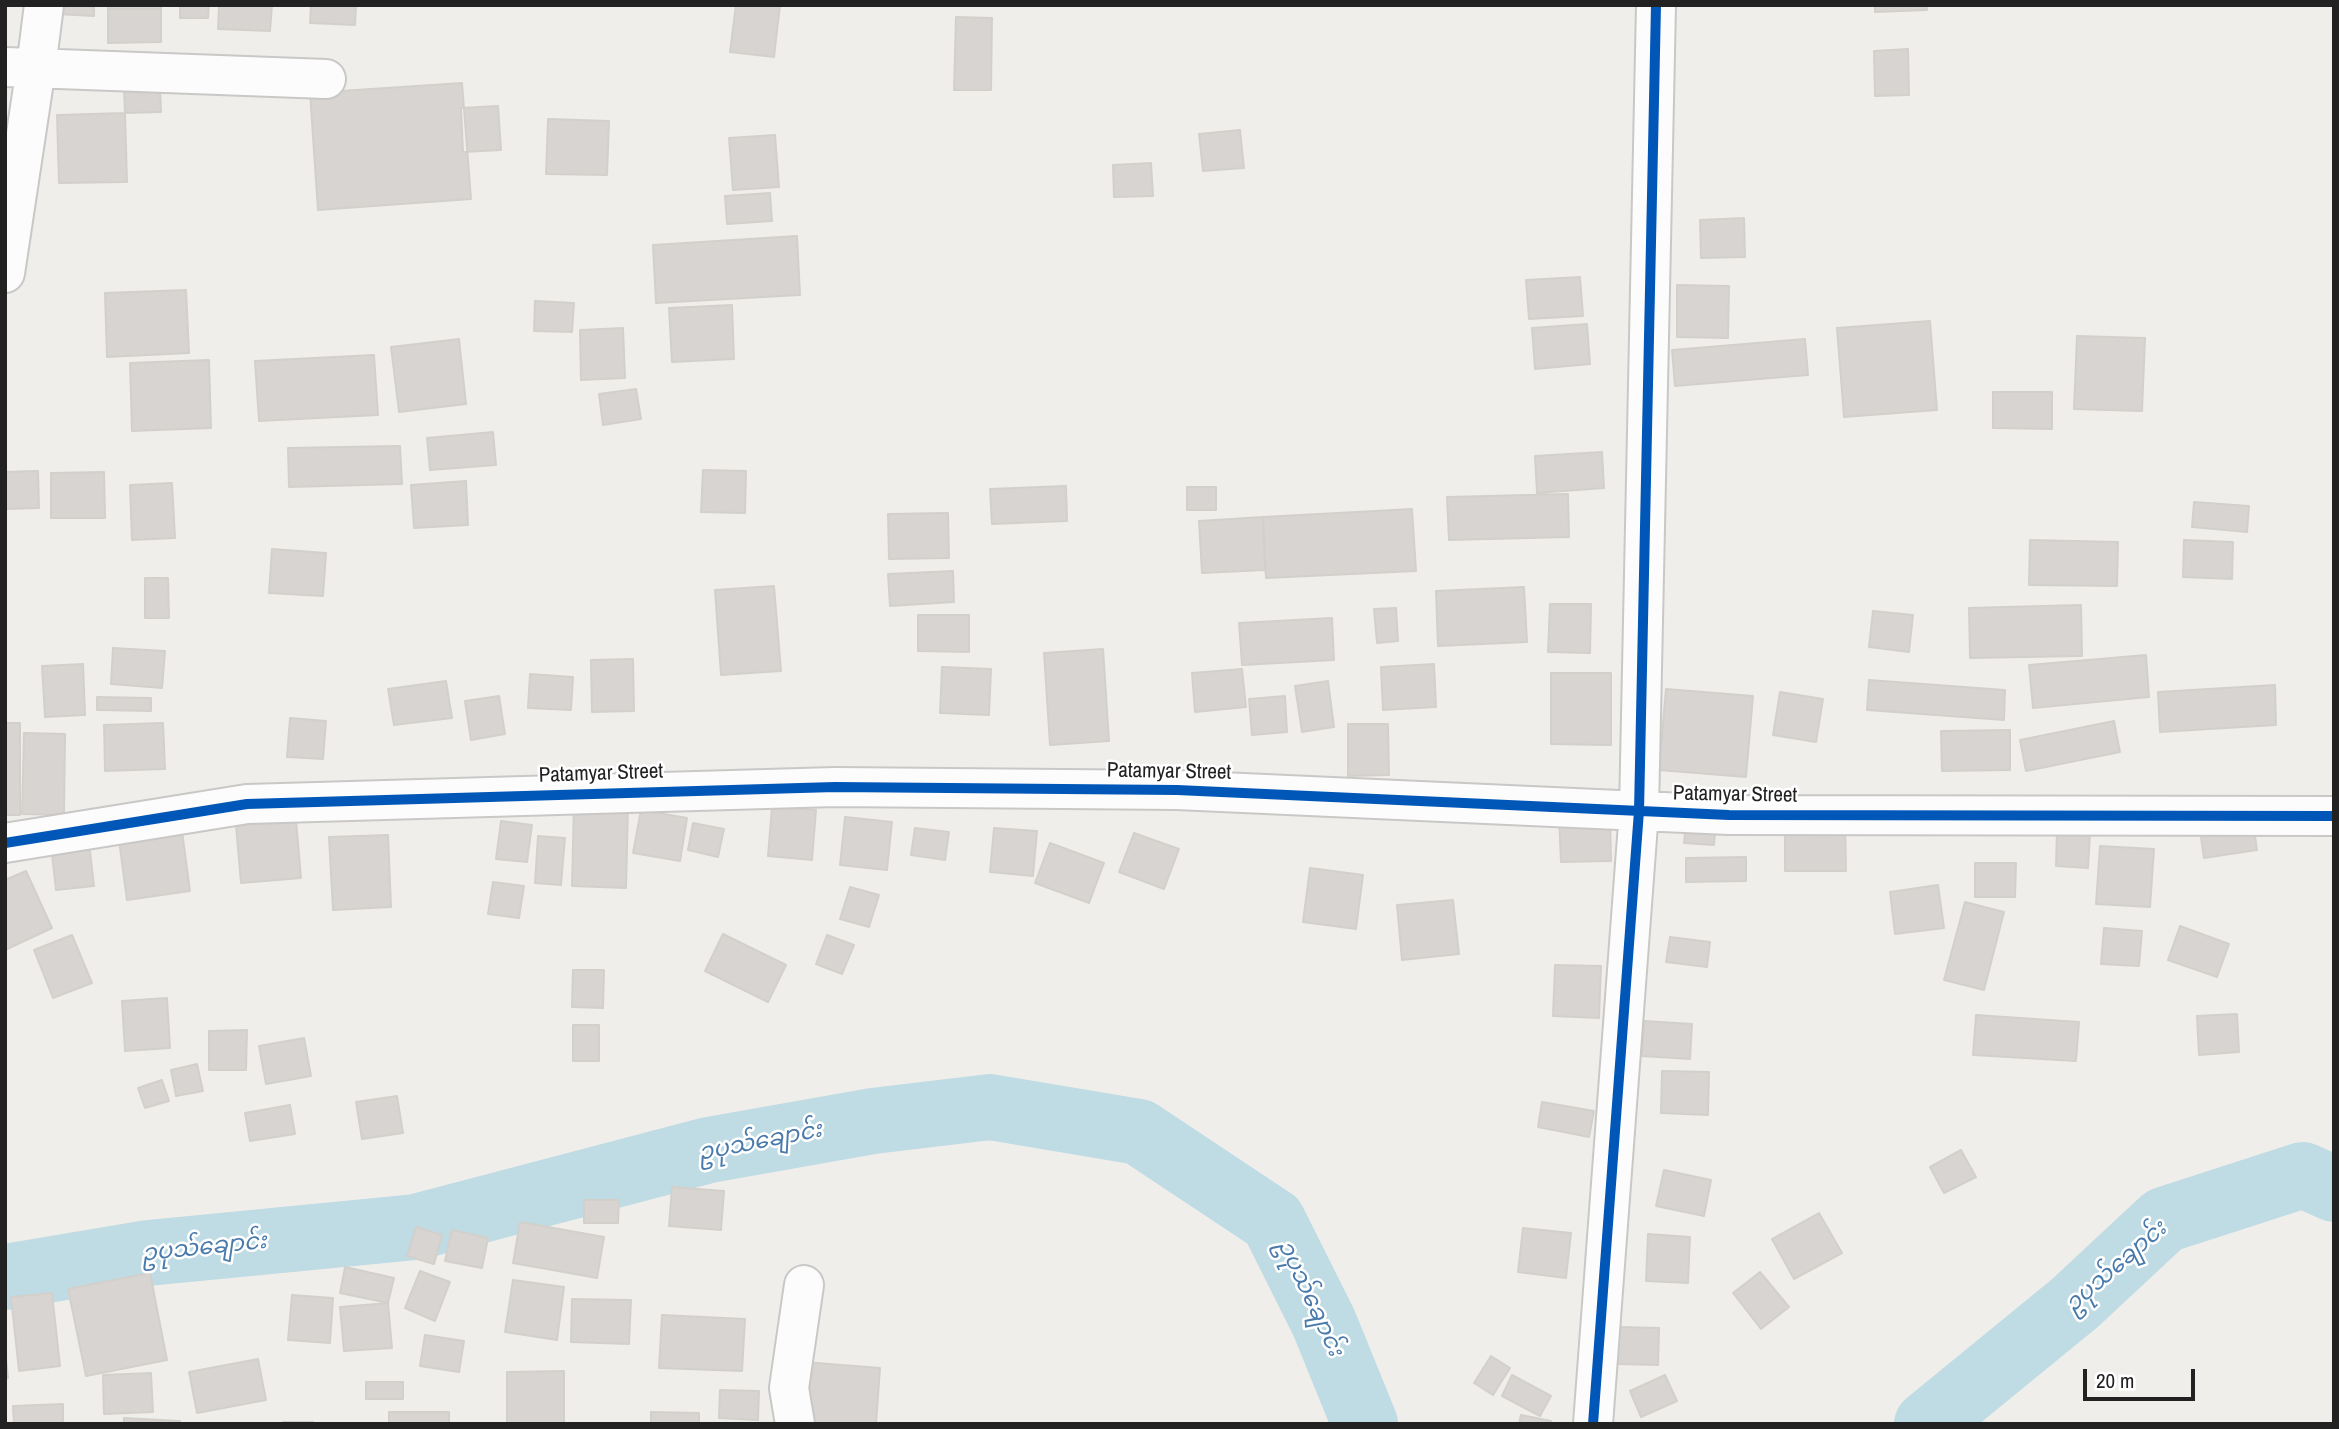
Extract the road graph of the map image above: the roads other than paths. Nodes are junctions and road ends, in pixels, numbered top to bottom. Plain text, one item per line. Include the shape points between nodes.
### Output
1 (44, 5) edge
2 (1656, 5) edge
3 (21, 67) edge
4 (326, 79) dead end
5 (5, 273) edge
6 (1639, 811) junction
7 (2334, 816) edge
8 (5, 843) edge
9 (804, 1285) dead end
10 (795, 1424) edge
11 (1593, 1424) edge

1 - 3 street
2 - 6 street
3 - 4 street
3 - 5 street
6 - 7 street, Patamyar Street
6 - 8 street, Patamyar Street via 1177,790 835,787 247,804
6 - 11 street
9 - 10 street via 789,1388

